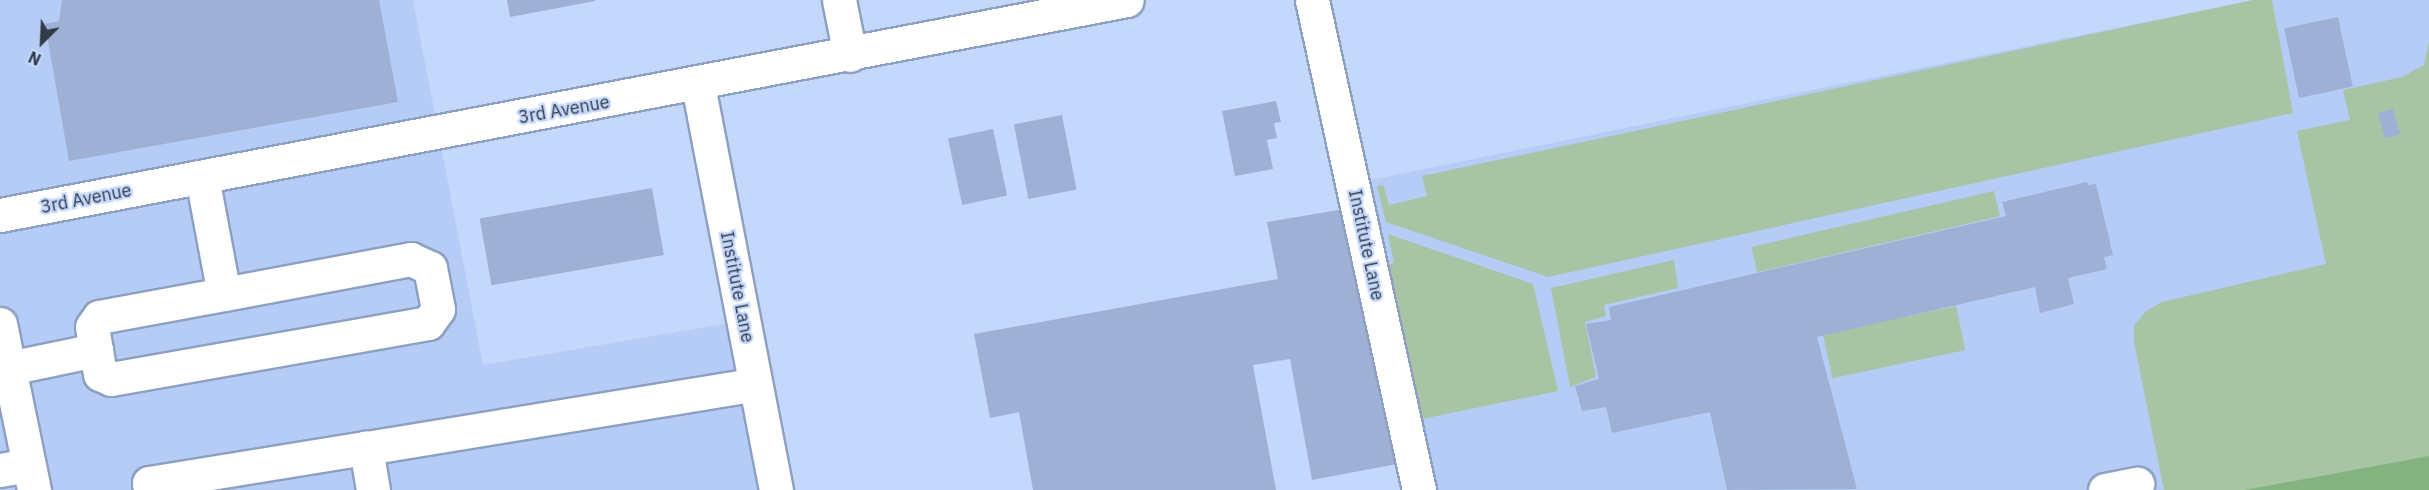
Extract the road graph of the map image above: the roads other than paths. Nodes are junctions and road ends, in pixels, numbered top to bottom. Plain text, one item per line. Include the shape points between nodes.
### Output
1 (839, 0) edge
2 (1126, 0) edge
3 (1312, 0) edge
4 (1034, 9) edge
5 (850, 55) junction
6 (698, 85) junction
7 (202, 177) junction
8 (0, 215) edge
9 (224, 294) junction
10 (0, 324) edge
11 (96, 350) junction
12 (9, 368) junction
13 (755, 384) junction
14 (366, 448) junction
15 (21, 475) edge
16 (2137, 484) dead end
17 (150, 490) edge
18 (372, 490) edge
19 (776, 490) edge
20 (1419, 490) edge
21 (2105, 490) edge

1 - 5 street
2 - 4 street, 3rd Avenue
3 - 20 street, Institute Lane
4 - 5 street, 3rd Avenue
5 - 6 street, 3rd Avenue
6 - 7 street, 3rd Avenue
6 - 13 street, Institute Lane
7 - 8 street, 3rd Avenue
7 - 9 street
9 - 11 street via 99,317 92,327
9 - 11 street via 411,259 430,268 438,309 428,322 111,380 100,374
10 - 12 street
11 - 12 street
12 - 15 street
13 - 14 street
13 - 19 street, Institute Lane
14 - 17 street via 149,483
14 - 18 street
16 - 21 street

